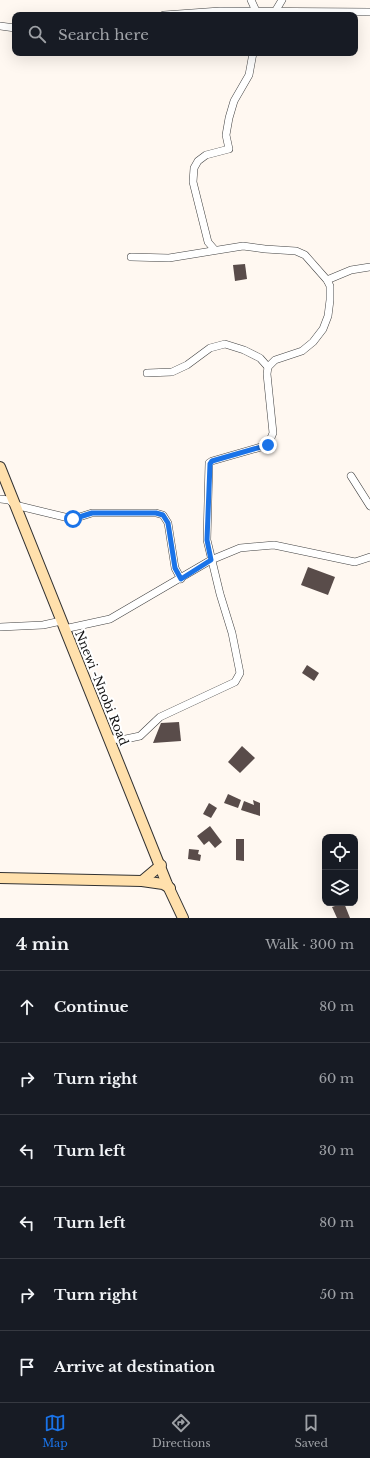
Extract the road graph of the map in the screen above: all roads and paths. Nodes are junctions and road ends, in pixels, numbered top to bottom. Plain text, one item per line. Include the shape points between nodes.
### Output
1 (251, 0) edge
2 (282, 0) edge
3 (276, 10) junction
4 (206, 12) edge
5 (238, 12) edge
6 (257, 12) edge
7 (263, 12) edge
8 (370, 12) edge
9 (0, 26) edge
10 (12, 28) edge
11 (252, 56) edge
12 (214, 249) junction
13 (131, 257) dead end
14 (370, 267) edge
15 (327, 280) junction
16 (268, 367) junction
17 (147, 372) dead end
18 (0, 467) edge
19 (351, 476) dead end
20 (0, 499) edge
21 (15, 506) junction
22 (370, 506) edge
23 (370, 557) edge
24 (211, 560) junction
25 (181, 579) junction
26 (62, 625) junction
27 (0, 627) edge
28 (108, 738) junction
29 (161, 865) junction
30 (0, 878) edge
31 (142, 881) junction
32 (170, 888) junction
33 (183, 918) edge

1 - 6 street
2 - 3 street
3 - 7 street
3 - 8 street
4 - 5 street
9 - 10 street
11 - 12 street via 249,75 234,100 229,118 226,135 229,149 206,155 194,168 193,182 208,242
12 - 13 street via 169,258
12 - 15 street via 243,246 296,251 305,255
14 - 15 street via 352,270
15 - 16 street via 330,286 330,300 323,329 302,351 275,360
16 - 17 street via 260,358 225,344 210,348 188,365 172,372
16 - 24 street via 272,440 262,448 212,461 210,464 207,540
18 - 21 main road, Nnewi -Nnobi Road
19 - 22 street
20 - 21 street via 9,500
21 - 25 street via 73,519 92,513 163,515 168,523 175,568
21 - 26 main road, Nnewi -Nnobi Road
23 - 24 street via 355,562 274,545 240,548
24 - 25 street
24 - 28 street via 232,633 240,673 235,682 160,717 140,736 121,740
25 - 26 street via 110,619
26 - 27 street
26 - 28 main road, Nnewi -Nnobi Road
28 - 29 main road, Nnewi -Nnobi Road
29 - 31 main road
29 - 32 main road, Nnewi -Nnobi Road
30 - 31 main road
31 - 32 main road via 163,884
32 - 33 main road, Nnewi -Nnobi Road

